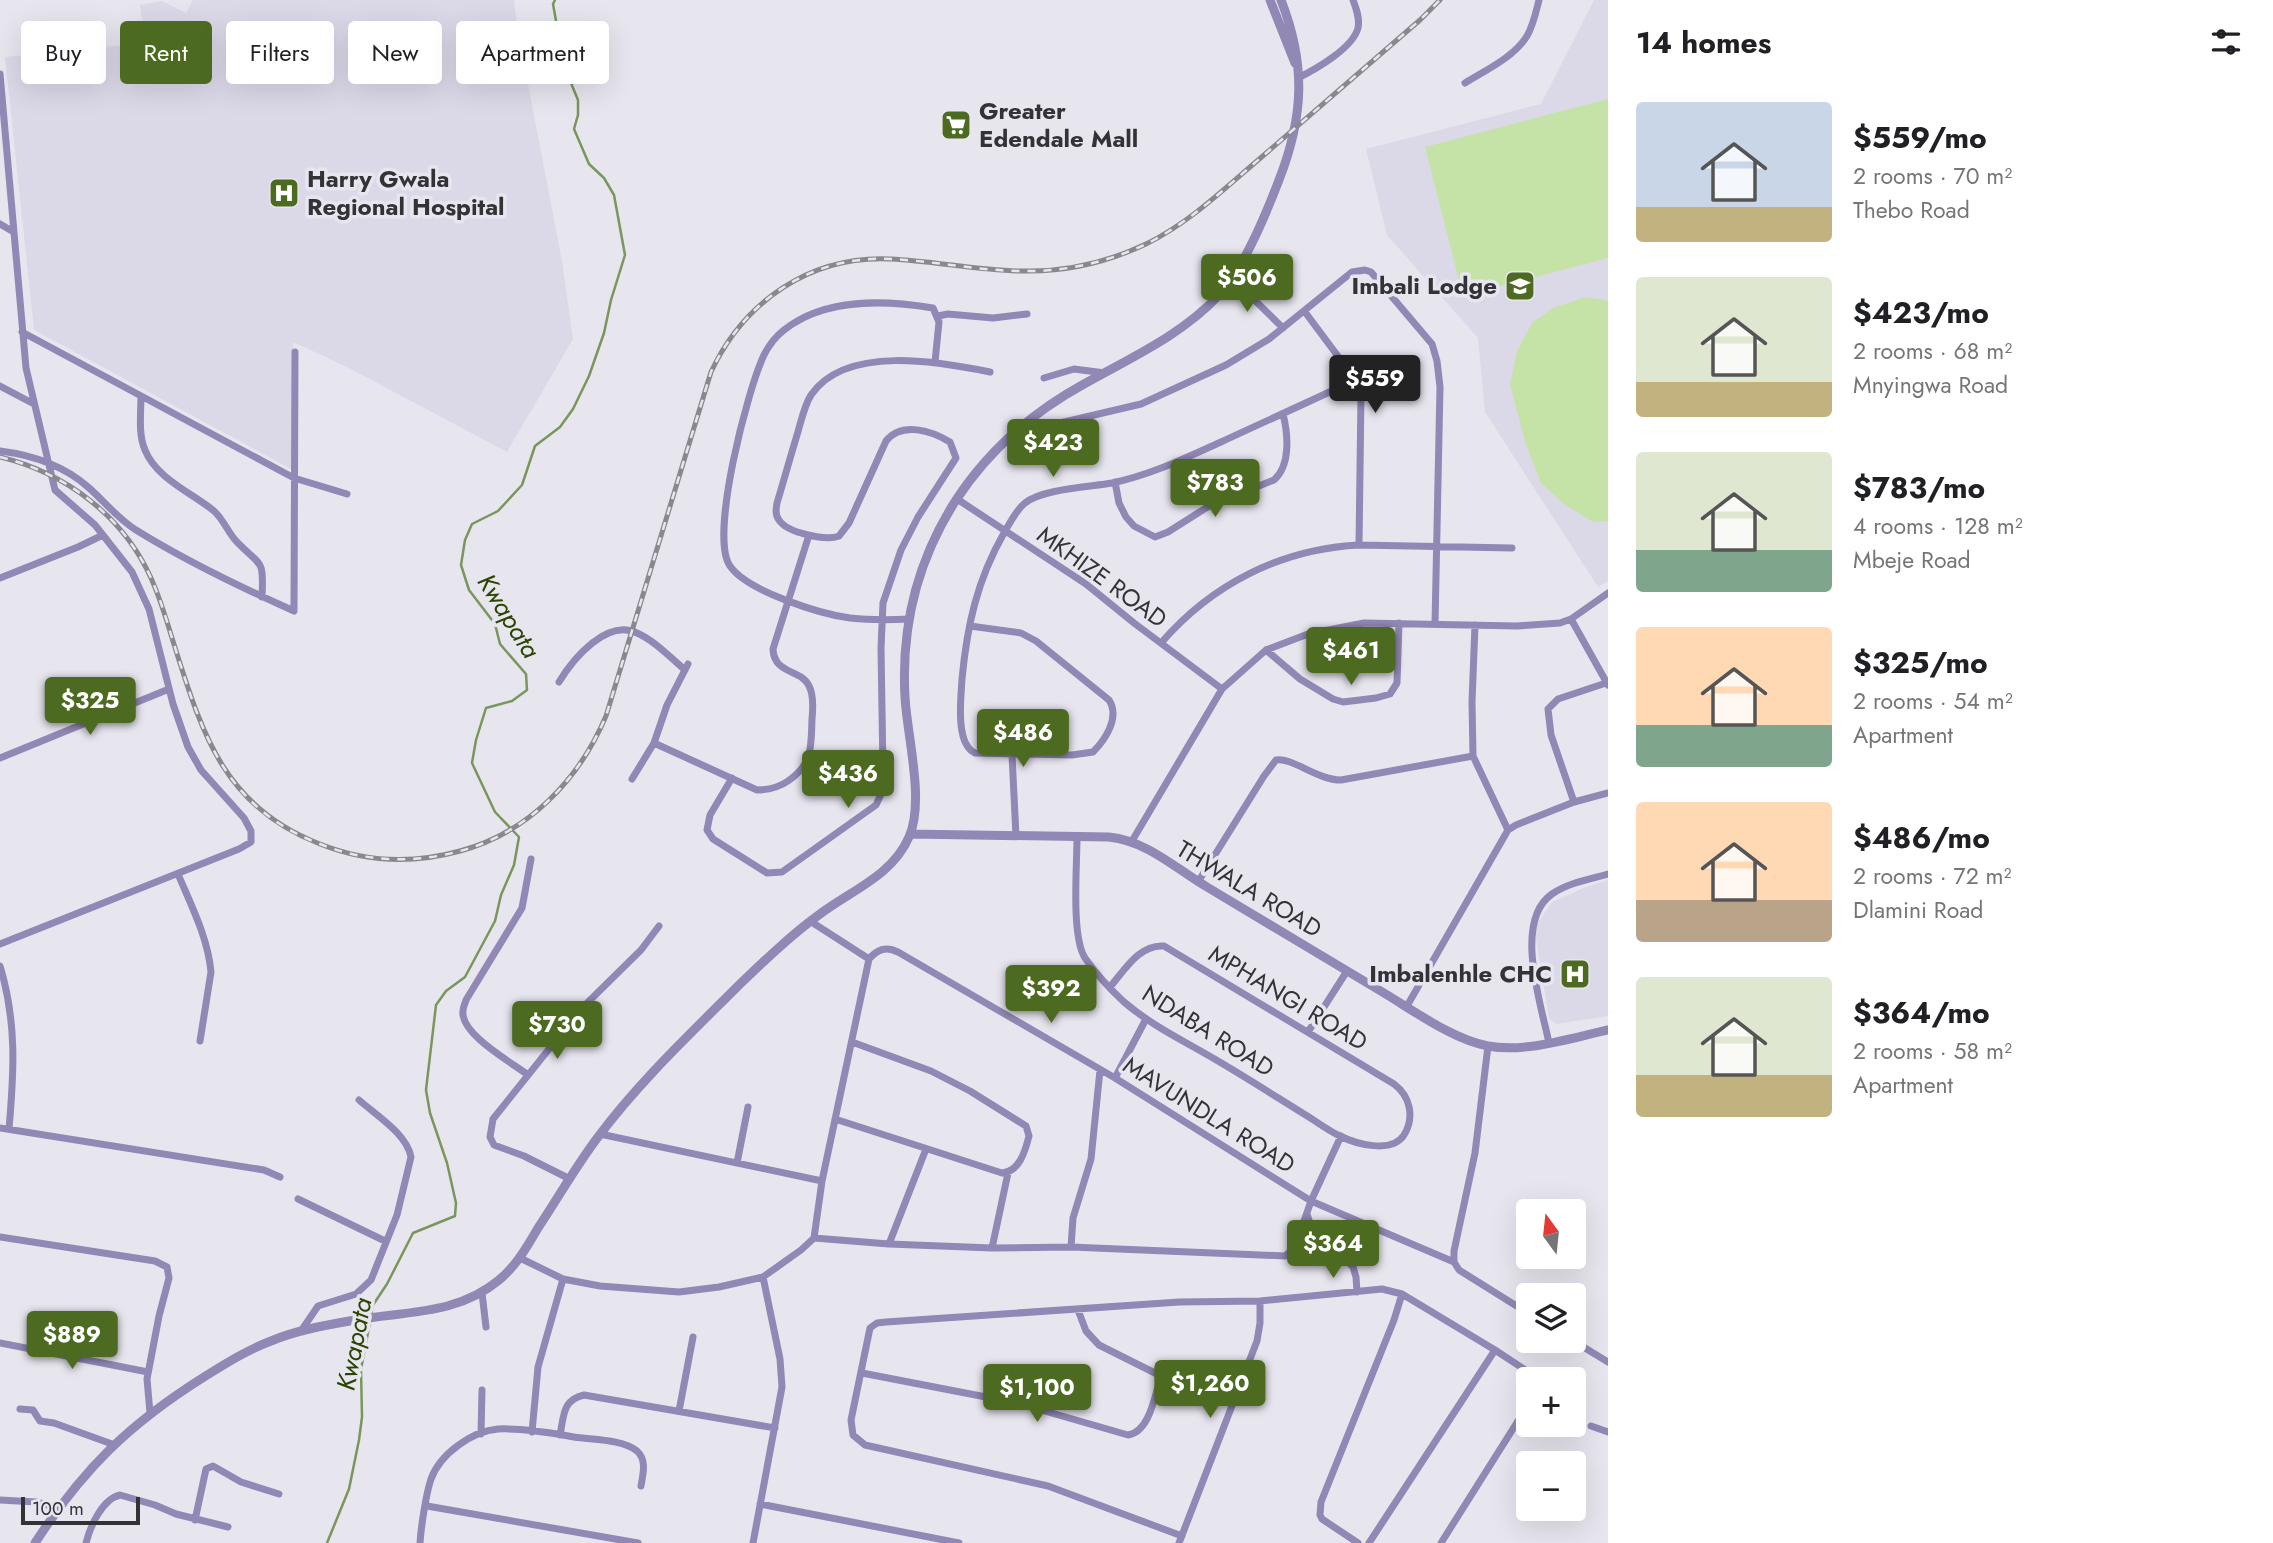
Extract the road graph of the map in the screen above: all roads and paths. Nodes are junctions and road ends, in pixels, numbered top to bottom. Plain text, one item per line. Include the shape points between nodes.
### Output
1 (1270, 0) edge
2 (1281, 0) edge
3 (1353, 0) edge
4 (1539, 0) edge
5 (1298, 73) junction
6 (0, 74) edge
7 (1465, 82) dead end
8 (0, 224) edge
9 (12, 231) junction
10 (1233, 279) junction
11 (1305, 312) junction
12 (1027, 314) dead end
13 (938, 316) junction
14 (1283, 328) junction
15 (22, 332) junction
16 (295, 352) dead end
17 (935, 362) junction
18 (990, 372) dead end
19 (1105, 373) junction
20 (1044, 378) dead end
21 (1356, 380) junction
22 (0, 386) edge
23 (141, 396) junction
24 (34, 404) junction
25 (1283, 414) junction
26 (1060, 423) dead end
27 (0, 451) edge
28 (50, 464) junction
29 (294, 478) junction
30 (1115, 482) junction
31 (347, 494) dead end
32 (957, 499) junction
33 (1006, 531) junction
34 (103, 535) junction
35 (809, 535) junction
36 (1359, 545) junction
37 (1436, 547) junction
38 (1512, 548) dead end
39 (0, 578) edge
40 (1608, 593) edge
41 (262, 597) junction
42 (788, 601) junction
43 (909, 619) junction
44 (1571, 619) junction
45 (882, 620) junction
46 (1399, 623) junction
47 (1435, 624) junction
48 (1475, 625) junction
49 (970, 626) junction
50 (1161, 643) junction
51 (1266, 650) junction
52 (559, 682) dead end
53 (1607, 684) edge
54 (169, 689) junction
55 (1222, 689) junction
56 (654, 743) junction
57 (1012, 755) junction
58 (1473, 756) junction
59 (0, 758) edge
60 (732, 778) junction
61 (632, 779) dead end
62 (1608, 793) edge
63 (1574, 802) junction
64 (1508, 831) junction
65 (910, 834) junction
66 (1016, 836) junction
67 (1077, 838) junction
68 (1132, 841) junction
69 (531, 859) dead end
70 (178, 874) junction
71 (1608, 874) edge
72 (1198, 882) junction
73 (810, 921) junction
74 (659, 926) dead end
75 (0, 944) edge
76 (870, 959) junction
77 (0, 967) edge
78 (1347, 971) junction
79 (1110, 988) junction
80 (1407, 1006) junction
81 (1146, 1020) junction
82 (1608, 1030) edge
83 (1308, 1032) junction
84 (200, 1041) dead end
85 (852, 1042) junction
86 (1549, 1042) junction
87 (1488, 1046) junction
88 (1100, 1070) junction
89 (528, 1075) junction
90 (1115, 1078) junction
91 (359, 1100) dead end
92 (748, 1107) dead end
93 (835, 1119) junction
94 (0, 1128) edge
95 (9, 1129) junction
96 (600, 1134) junction
97 (1340, 1136) junction
98 (1396, 1143) joint
99 (926, 1149) junction
100 (737, 1163) junction
101 (1007, 1173) junction
102 (279, 1177) dead end
103 (570, 1179) junction
104 (822, 1181) junction
105 (298, 1199) dead end
106 (1311, 1200) junction
107 (1307, 1213) junction
108 (0, 1237) edge
109 (814, 1238) junction
110 (385, 1241) junction
111 (889, 1244) junction
112 (1071, 1247) junction
113 (992, 1248) junction
114 (520, 1258) junction
115 (1454, 1262) junction
116 (763, 1277) junction
117 (563, 1279) junction
118 (1357, 1292) junction
119 (482, 1293) junction
120 (1402, 1294) junction
121 (1260, 1301) junction
122 (1516, 1306) edge
123 (1078, 1310) junction
124 (486, 1327) dead end
125 (301, 1331) junction
126 (693, 1336) dead end
127 (0, 1343) edge
128 (1586, 1349) edge
129 (1495, 1350) junction
130 (1608, 1362) edge
131 (1521, 1367) edge
132 (148, 1372) junction
133 (862, 1373) junction
134 (1161, 1376) junction
135 (481, 1390) dead end
136 (1231, 1404) junction
137 (20, 1409) dead end
138 (679, 1411) junction
139 (150, 1413) junction
140 (1516, 1424) edge
141 (1591, 1426) dead end
142 (775, 1428) junction
143 (532, 1432) junction
144 (1608, 1433) edge
145 (481, 1434) junction
146 (560, 1435) junction
147 (112, 1444) junction
148 (641, 1486) dead end
149 (279, 1494) dead end
150 (0, 1500) edge
151 (760, 1504) junction
152 (427, 1506) junction
153 (58, 1508) junction
154 (195, 1520) junction
155 (228, 1528) dead end
156 (1181, 1539) edge
157 (35, 1543) edge
158 (86, 1543) edge
159 (420, 1543) edge
160 (638, 1543) edge
161 (753, 1543) edge
162 (956, 1543) edge
163 (1357, 1543) edge
164 (1370, 1543) edge
165 (1441, 1543) edge

1 - 5 street
2 - 5 street
3 - 5 street via 1358,21 1355,34 1327,61
4 - 7 street via 1526,37 1518,46
5 - 10 street via 1298,115 1290,153
6 - 9 street
8 - 9 street
9 - 15 street
10 - 14 street
10 - 19 street via 1193,319
11 - 14 street
11 - 21 street
11 - 37 street via 1352,272 1365,270 1378,278 1432,344 1440,387
12 - 13 street
13 - 17 street
13 - 42 street via 933,308 895,303 841,307 786,328 764,355 732,466 723,545 726,560 740,577
14 - 26 street via 1248,353 1142,404
15 - 23 street
15 - 24 street
16 - 29 street
17 - 18 street
17 - 35 street via 877,362 850,368 825,380 811,396 776,511 784,525
19 - 20 street via 1074,369
19 - 32 street via 1045,407 1014,432
21 - 25 street
21 - 36 street via 1361,395
22 - 24 street
23 - 29 street
23 - 41 street via 142,441 149,458 214,511 234,539 259,561
24 - 28 street
25 - 30 street via 1158,471
25 - 30 street via 1287,434 1280,475 1209,506 1161,536 1146,534 1126,517
27 - 28 street
28 - 34 street via 57,494
28 - 41 street via 84,484 133,528
29 - 31 street
29 - 41 street via 294,611
30 - 33 street via 1032,498 1017,511
32 - 33 street, MKHIZE ROAD
32 - 43 street via 922,569
33 - 49 street via 981,579
33 - 50 street, MKHIZE ROAD via 1086,584
34 - 39 street
34 - 54 street via 140,588
35 - 42 street
35 - 45 street via 834,538 843,533 890,436 913,430 932,432 950,442 956,452 955,463 901,550
36 - 37 street
36 - 50 street via 1305,552 1235,580 1194,608
37 - 38 street
37 - 47 street
40 - 44 street
42 - 45 street via 841,616
42 - 60 street via 773,654 779,665 810,687 810,756 803,770 774,788 757,790
43 - 45 street
43 - 65 street via 905,697 913,757
44 - 48 street via 1551,624
44 - 53 street
45 - 60 street via 883,772 876,805 789,867 767,873 713,839 707,830 710,815
46 - 47 street
46 - 51 street via 1336,626
46 - 51 street via 1397,683 1390,694 1376,698 1333,699 1300,680
47 - 48 street
48 - 58 street
49 - 57 street via 962,684 961,728 966,748 975,753
49 - 57 street via 1021,633 1036,641 1114,708 1113,720 1093,752
50 - 55 street, MKHIZE ROAD
51 - 55 street
52 - 56 street via 602,637 621,629 638,633 686,667
53 - 63 street via 1558,699 1548,709 1551,735
54 - 59 street
54 - 70 street via 183,734 201,770 244,818 252,835 247,845
55 - 68 street
56 - 60 street
56 - 61 street
57 - 66 street
58 - 64 street
58 - 72 street via 1341,780 1324,779 1276,760
62 - 63 street
63 - 64 street
64 - 80 street
65 - 66 street, THWALA ROAD
65 - 73 street via 884,871
66 - 67 street, THWALA ROAD
67 - 68 street, THWALA ROAD
67 - 79 street, NDABA ROAD via 1080,947
68 - 72 street, THWALA ROAD
69 - 89 street via 522,908 462,1011 468,1028 478,1038
70 - 75 street
70 - 84 street via 210,962
71 - 86 street via 1562,888 1537,909 1532,951
72 - 78 street, THWALA ROAD
73 - 76 street
73 - 96 street via 663,1061
74 - 89 street via 642,950 581,1009
76 - 85 street
76 - 88 street, MAVUNDLA ROAD via 880,949 898,952
77 - 95 street via 14,1036
78 - 80 street, THWALA ROAD
78 - 83 street
79 - 81 street, NDABA ROAD
79 - 83 street, MPHANGI ROAD via 1141,952 1164,946
80 - 87 street, THWALA ROAD via 1459,1036
81 - 90 street
81 - 97 street, NDABA ROAD
82 - 86 street, THWALA ROAD
83 - 98 street, MPHANGI ROAD via 1404,1092 1409,1119
85 - 93 street
85 - 101 street via 931,1071 1026,1126 1027,1144 1017,1167
86 - 87 street, THWALA ROAD
87 - 115 street via 1475,1153
88 - 90 street, MAVUNDLA ROAD
88 - 112 street via 1091,1159 1073,1218
89 - 103 street via 493,1119 492,1142
90 - 106 street, MAVUNDLA ROAD
91 - 110 street via 404,1140 410,1151 397,1215
92 - 100 street
93 - 99 street
93 - 104 street
94 - 95 street
95 - 102 street via 264,1170
96 - 100 street
96 - 103 street
97 - 98 street, NDABA ROAD via 1378,1145
97 - 106 street
99 - 101 street
99 - 111 street
100 - 104 street
101 - 113 street
103 - 114 street
104 - 109 street
105 - 110 street
106 - 107 street
106 - 115 street, MAVUNDLA ROAD
107 - 112 street via 1294,1247 1285,1256
107 - 118 street via 1314,1235 1353,1267
108 - 132 street via 163,1263 169,1278
109 - 111 street
109 - 116 street
110 - 125 street via 372,1280 356,1294 318,1306
111 - 113 street
112 - 113 street
114 - 117 street
114 - 119 street
115 - 122 street, MAVUNDLA ROAD via 1459,1270
116 - 117 street via 679,1293
116 - 142 street via 780,1359 782,1387
117 - 143 street via 538,1367
118 - 120 street via 1382,1289
118 - 121 street
119 - 124 street
119 - 125 street via 442,1309
120 - 129 street
120 - 163 street via 1321,1502 1322,1520
121 - 123 street
121 - 136 street via 1257,1341
123 - 133 street via 877,1323 870,1328
123 - 134 street via 1086,1331 1099,1345
125 - 139 street via 243,1355
126 - 138 street
127 - 132 street
128 - 130 street
129 - 131 street
129 - 164 street
132 - 139 street
133 - 134 street via 1017,1403 1128,1435 1143,1427
133 - 156 street via 851,1420 857,1441 1048,1486
134 - 136 street
135 - 145 street
136 - 156 street
137 - 147 street via 33,1410 40,1421
138 - 142 street
138 - 146 street via 583,1395 571,1399
139 - 147 street
140 - 165 street
141 - 144 street
142 - 151 street
143 - 145 street via 498,1429
143 - 146 street
145 - 152 street via 461,1444 437,1468
146 - 148 street via 633,1448 644,1468
147 - 153 street
149 - 154 street via 208,1467
150 - 153 street
151 - 161 street
151 - 162 street
152 - 159 street
152 - 160 street
153 - 157 street
154 - 155 street
154 - 158 street via 120,1494 107,1502

